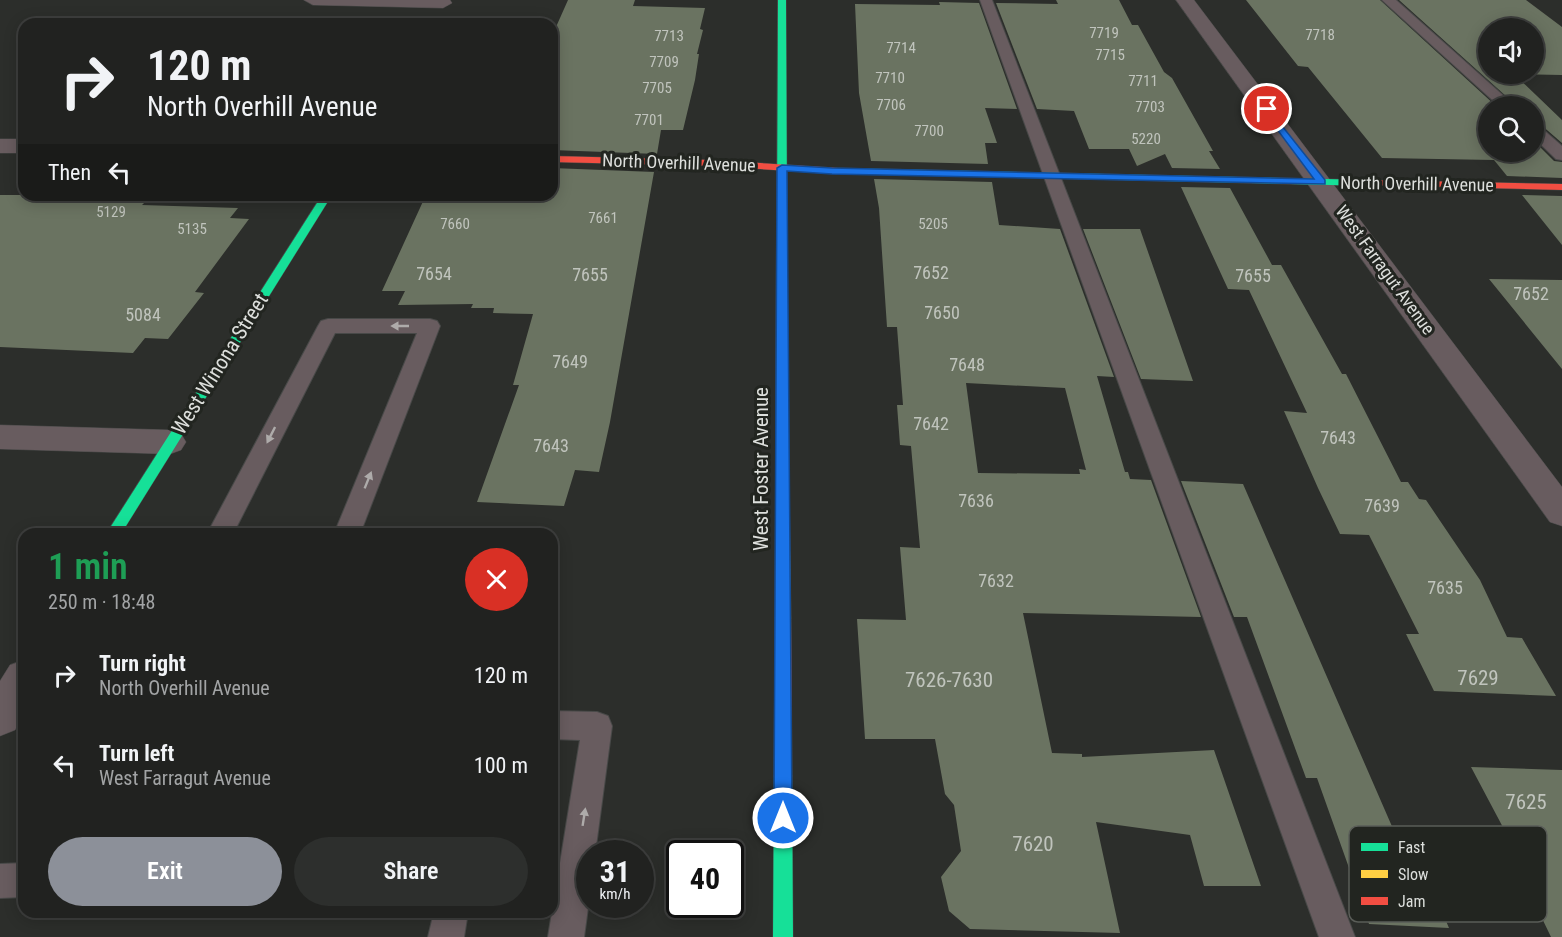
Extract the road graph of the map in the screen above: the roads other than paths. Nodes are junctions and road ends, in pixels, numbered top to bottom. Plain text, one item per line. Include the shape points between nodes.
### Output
1 (313, 0) edge
2 (782, 0) edge
3 (986, 0) edge
4 (1185, 0) edge
5 (1388, 0) edge
6 (444, 1) edge
7 (434, 18) edge
8 (1497, 96) edge
9 (1544, 139) edge
10 (0, 146) edge
11 (18, 146) edge
12 (1562, 155) edge
13 (558, 159) edge
14 (782, 168) junction
15 (1050, 176) junction
16 (1321, 182) junction
17 (1562, 188) edge
18 (323, 201) edge
19 (0, 437) edge
20 (170, 442) junction
21 (1562, 513) edge
22 (117, 528) edge
23 (223, 528) edge
24 (349, 528) edge
25 (18, 688) edge
26 (0, 717) edge
27 (558, 725) edge
28 (563, 875) edge
29 (18, 880) edge
30 (0, 881) edge
31 (450, 918) edge
32 (446, 937) edge
33 (566, 937) edge
34 (783, 937) edge
35 (1337, 937) edge

1 - 6 street
2 - 14 street, West Foster Avenue
3 - 15 lane
4 - 16 street, West Farragut Avenue
5 - 8 lane
6 - 7 street
9 - 12 lane
10 - 11 street
13 - 14 street, North Overhill Avenue
14 - 15 street, North Overhill Avenue
14 - 34 street, West Foster Avenue
15 - 16 street, North Overhill Avenue
15 - 35 lane
16 - 17 street, North Overhill Avenue
16 - 21 street, West Farragut Avenue
18 - 20 street, West Winona Street
19 - 20 street
20 - 22 street, West Winona Street
24 -> 23 lane via 430,326 328,326
25 - 26 street
28 -> 27 lane via 597,726
28 - 33 lane
29 - 30 lane
31 - 32 lane

